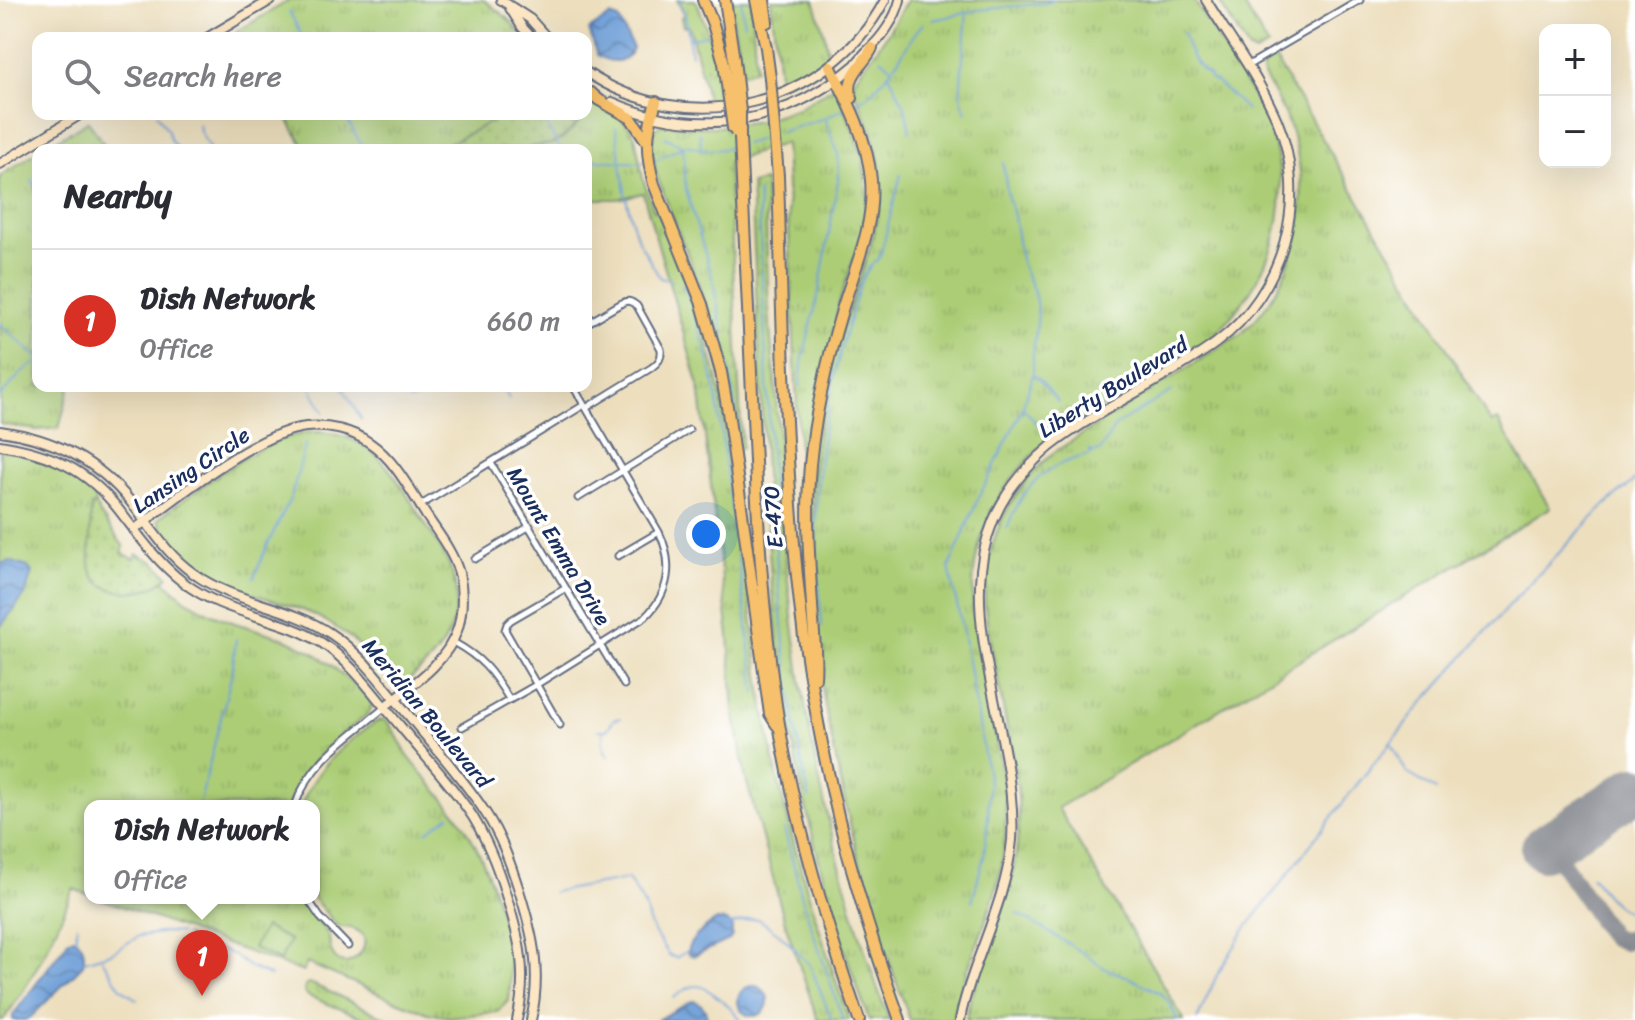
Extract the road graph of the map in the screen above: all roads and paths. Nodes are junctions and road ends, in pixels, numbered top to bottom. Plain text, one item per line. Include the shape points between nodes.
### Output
1 (271, 0) edge
2 (501, 0) edge
3 (703, 0) edge
4 (725, 0) edge
5 (756, 0) edge
6 (764, 0) edge
7 (885, 0) edge
8 (900, 0) edge
9 (1206, 0) edge
10 (1360, 0) edge
11 (510, 7) junction
12 (217, 32) edge
13 (527, 32) edge
14 (542, 32) edge
15 (766, 48) junction
16 (872, 48) junction
17 (729, 62) junction
18 (830, 66) junction
19 (1247, 67) junction
20 (592, 75) edge
21 (837, 79) junction
22 (846, 91) junction
23 (592, 92) edge
24 (592, 94) edge
25 (656, 102) junction
26 (651, 117) junction
27 (71, 120) edge
28 (647, 141) junction
29 (32, 144) edge
30 (32, 144) edge
31 (0, 164) edge
32 (592, 320) edge
33 (577, 392) edge
34 (585, 406) junction
35 (689, 430) dead end
36 (0, 431) edge
37 (0, 445) edge
38 (491, 463) junction
39 (622, 469) junction
40 (578, 498) dead end
41 (420, 506) junction
42 (145, 521) junction
43 (530, 526) junction
44 (134, 530) junction
45 (659, 532) junction
46 (618, 556) dead end
47 (475, 559) dead end
48 (566, 588) junction
49 (452, 642) junction
50 (600, 645) junction
51 (536, 685) junction
52 (624, 685) dead end
53 (814, 696) junction
54 (395, 699) junction
55 (509, 699) junction
56 (384, 707) junction
57 (560, 725) dead end
58 (462, 727) dead end
59 (781, 731) junction
60 (297, 800) edge
61 (311, 904) edge
62 (348, 946) dead end
63 (517, 1020) edge
64 (531, 1020) edge
65 (859, 1020) edge
66 (900, 1020) edge
67 (960, 1020) edge

1 - 12 main road
2 - 11 main road
3 - 17 highway
4 - 17 highway
5 - 15 highway, E-470
6 - 15 highway
7 - 18 main road via 862,36
8 - 16 main road
9 - 19 main road, Liberty Boulevard
10 - 19 street
11 - 13 main road
11 - 14 main road
15 - 53 highway, E-470, bridge via 778,176 793,515
16 - 21 main road
16 - 22 highway
17 - 59 highway, E-470, bridge via 733,128 740,138 758,535
18 - 21 highway
18 - 25 main road via 784,92 748,103 700,108
19 - 67 main road, Liberty Boulevard via 1278,123 1291,175 1287,231 1268,283 1242,320 1214,345 1038,457 1005,498 985,544 979,609 1011,787 1012,839 1004,885
20 - 25 main road
21 - 22 highway
21 - 26 main road via 797,103 749,119 698,123
22 - 53 highway via 865,146 871,207 830,352 813,441 808,512
23 - 26 main road
24 - 28 highway via 628,115
25 - 26 highway
26 - 28 highway
27 - 30 main road
28 - 59 highway via 652,177 699,295 721,372 768,703
29 - 31 main road
32 - 34 street via 632,302 662,355 651,368
33 - 34 street
34 - 38 street
34 - 39 street
35 - 39 street
36 - 42 main road, Meridian Boulevard via 40,439 82,458 113,482
37 - 44 main road via 35,451 75,469 105,494
38 - 41 street
38 - 43 street, Mount Emma Drive
39 - 40 street
39 - 45 street
41 - 42 main road, Lansing Circle via 373,444 346,431 310,427 250,449
41 - 49 main road, Lansing Circle via 458,572 461,608
42 - 44 main road, Lansing Circle
42 - 54 main road, Meridian Boulevard via 175,558 211,585 299,616 333,635
43 - 47 street
43 - 48 street, Mount Emma Drive
44 - 56 main road, Meridian Boulevard via 158,560 194,590 326,646
45 - 46 street
45 - 50 street via 669,556 664,590 652,611
48 - 50 street, Mount Emma Drive
48 - 51 street via 506,627
49 - 54 main road, Lansing Circle via 433,667
49 - 55 street via 485,664
50 - 51 street
50 - 52 street, Mount Emma Drive
51 - 55 street
51 - 57 street
53 - 66 highway, E-470 via 851,868
54 - 56 main road, Lansing Circle
54 - 64 main road, Meridian Boulevard via 478,802 504,848 534,945 537,986
55 - 58 street
56 - 60 street via 320,762
56 - 63 main road, Meridian Boulevard via 467,809 493,855 522,951
59 - 65 highway, E-470 via 811,867
61 - 62 street

